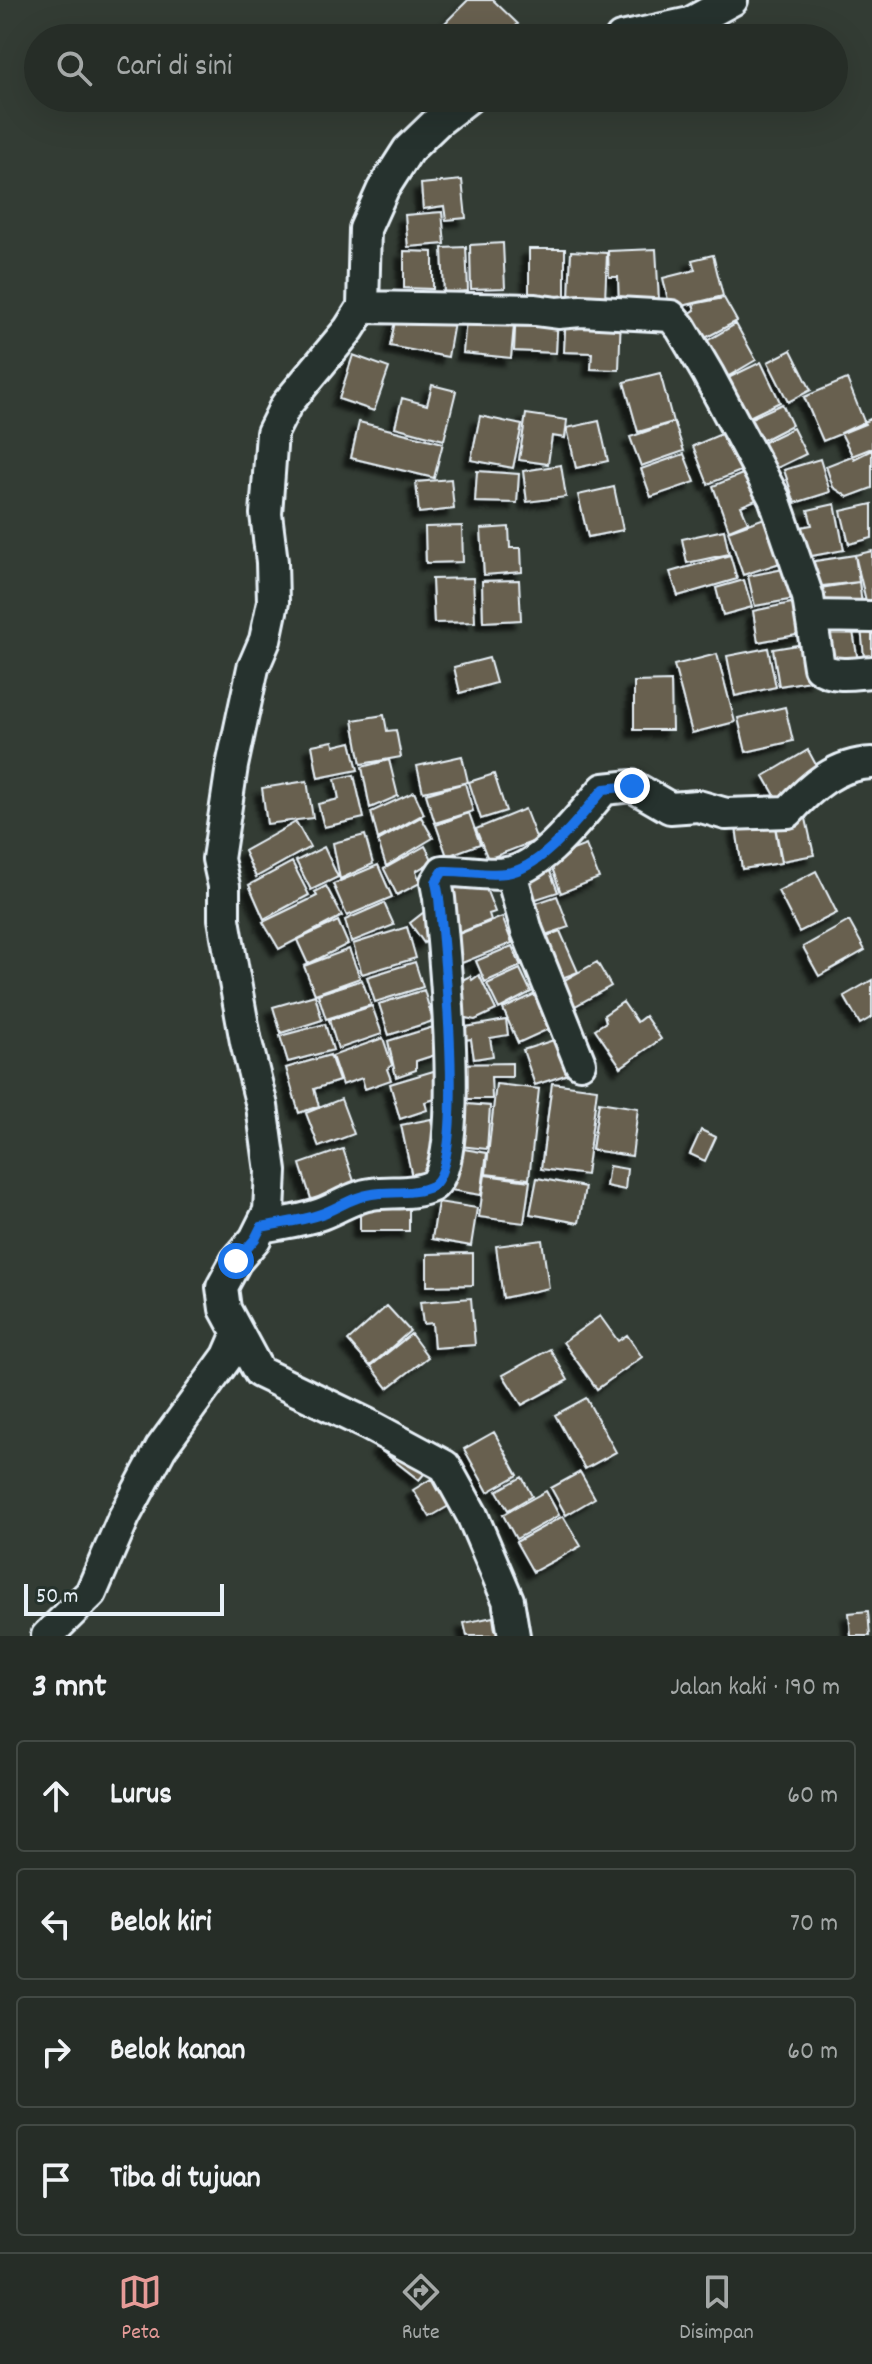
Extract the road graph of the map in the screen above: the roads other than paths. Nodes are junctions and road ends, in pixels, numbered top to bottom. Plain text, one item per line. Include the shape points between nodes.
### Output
1 (732, 0) edge
2 (685, 24) edge
3 (450, 112) edge
4 (363, 307) junction
5 (811, 616) junction
6 (872, 617) edge
7 (872, 672) edge
8 (872, 763) edge
9 (511, 873) junction
10 (580, 1063) dead end
11 (261, 1227) junction
12 (238, 1333) junction
13 (47, 1636) edge
14 (514, 1636) edge

1 - 2 street
3 - 4 street via 408,150 365,229
4 - 5 street via 671,316 774,498
4 - 11 street via 286,405 272,433 266,514 273,602 253,668 218,859 226,932 271,1171 269,1211
5 - 6 street
5 - 7 street via 819,667 835,674
8 - 9 street via 855,763 832,773 788,812 726,814 698,806 670,808 632,786 604,789 546,854
9 - 10 street via 527,931
9 - 11 street via 443,871 436,882 452,1083 442,1176 420,1189 370,1194 319,1215
11 - 12 street via 222,1287 225,1309
12 - 13 street via 228,1356 161,1448 91,1593
12 - 14 street via 259,1372 445,1466 508,1600

